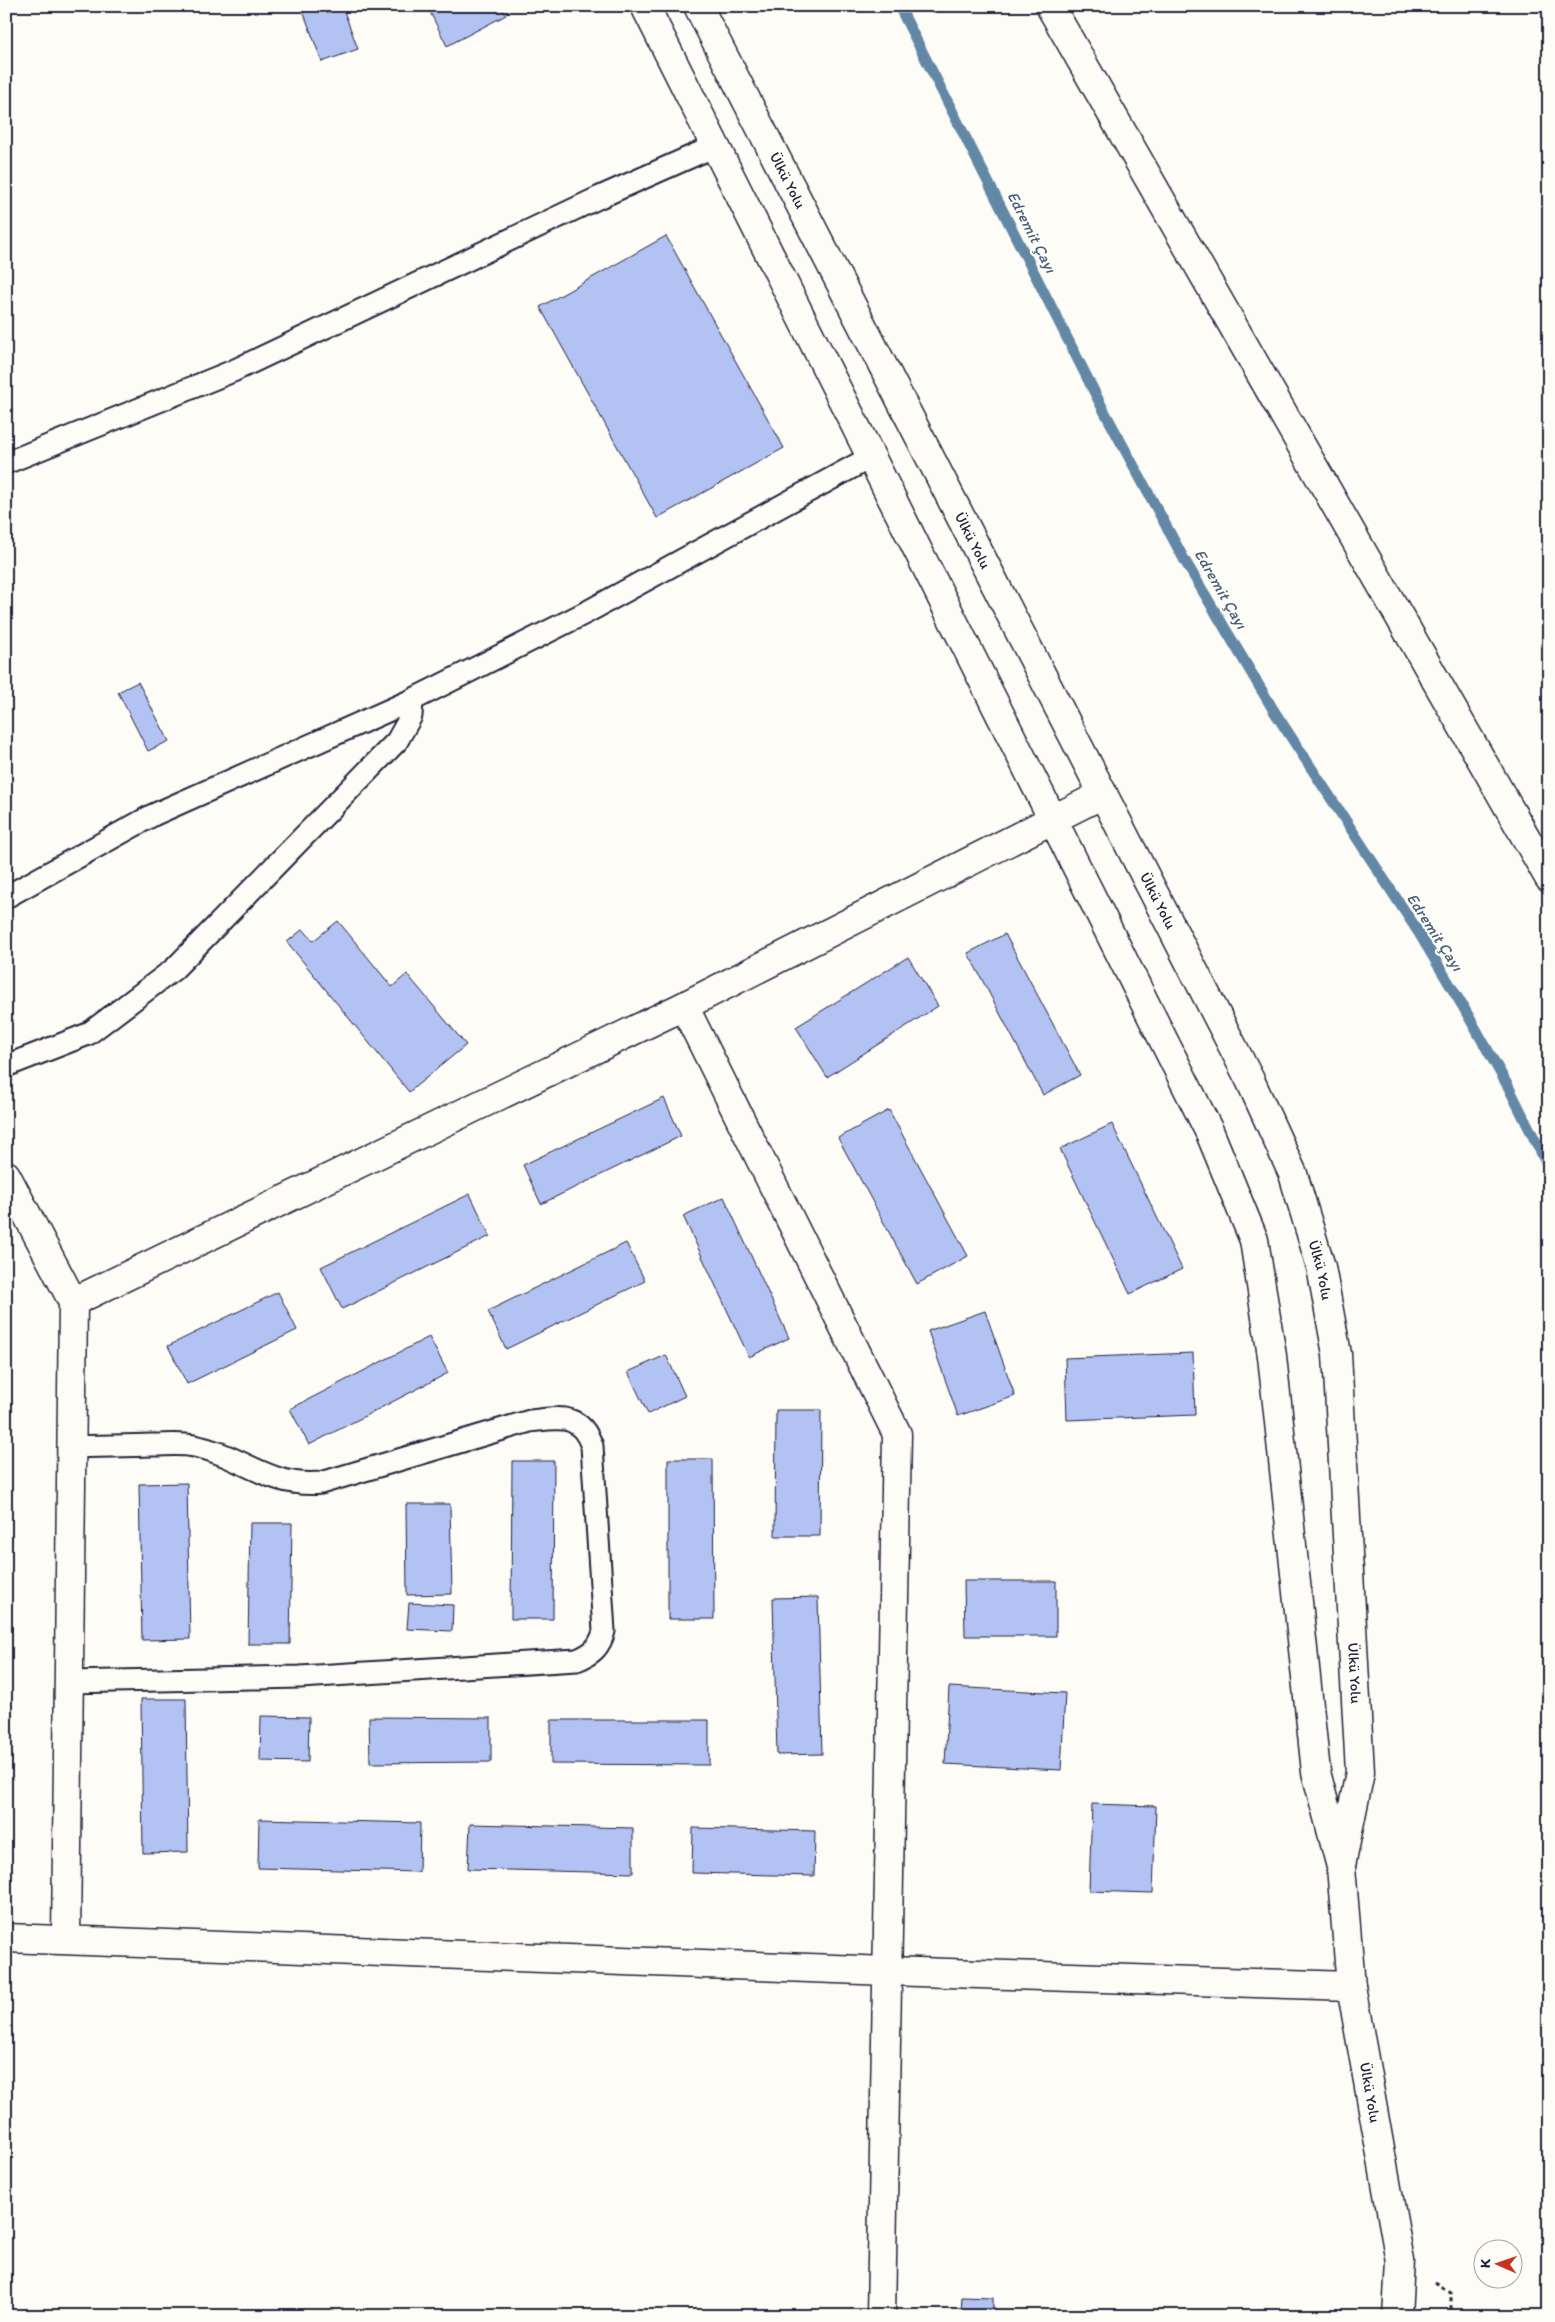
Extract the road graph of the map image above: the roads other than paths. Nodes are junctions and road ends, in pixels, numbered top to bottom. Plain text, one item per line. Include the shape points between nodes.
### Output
1 (645, 6) edge
2 (698, 6) edge
3 (1050, 6) edge
4 (715, 146) junction
5 (871, 457) junction
6 (6, 463) edge
7 (412, 700) junction
8 (1103, 794) junction
9 (1053, 819) junction
10 (1549, 878) edge
11 (6, 897) edge
12 (684, 1006) junction
13 (6, 1066) edge
14 (6, 1175) edge
15 (73, 1302) junction
16 (72, 1446) junction
17 (69, 1682) junction
18 (1341, 1867) junction
19 (6, 1938) edge
20 (66, 1939) junction
21 (888, 1972) junction
22 (1351, 1986) junction
23 (881, 2316) edge
24 (1397, 2316) edge

1 - 4 street, Ülkü Yolu
2 - 8 street, Ülkü Yolu
3 - 10 street
4 - 5 street, Ülkü Yolu
4 - 6 lane via 233,371
5 - 7 lane via 586,612
5 - 9 street, Ülkü Yolu
7 - 11 lane via 153,815
7 - 13 lane via 411,716 397,741 174,970 88,1034
8 - 9 street
8 - 18 street, Ülkü Yolu via 1254,1088 1293,1174 1321,1267 1337,1354 1360,1772
9 - 12 street
9 - 18 street, Ülkü Yolu via 1210,1133 1254,1240 1272,1356 1316,1772
12 - 15 street
12 - 21 street via 897,1434
14 - 15 street
15 - 16 street
16 - 17 street
16 - 17 lane via 193,1446 216,1452 270,1477 306,1484 322,1483 530,1421 564,1418 573,1421 588,1436 592,1446 604,1632 596,1649 577,1660 300,1677
17 - 20 street
18 - 22 street, Ülkü Yolu
19 - 20 street
20 - 21 street
21 - 22 street
21 - 23 street
22 - 24 street, Ülkü Yolu via 1400,2261

